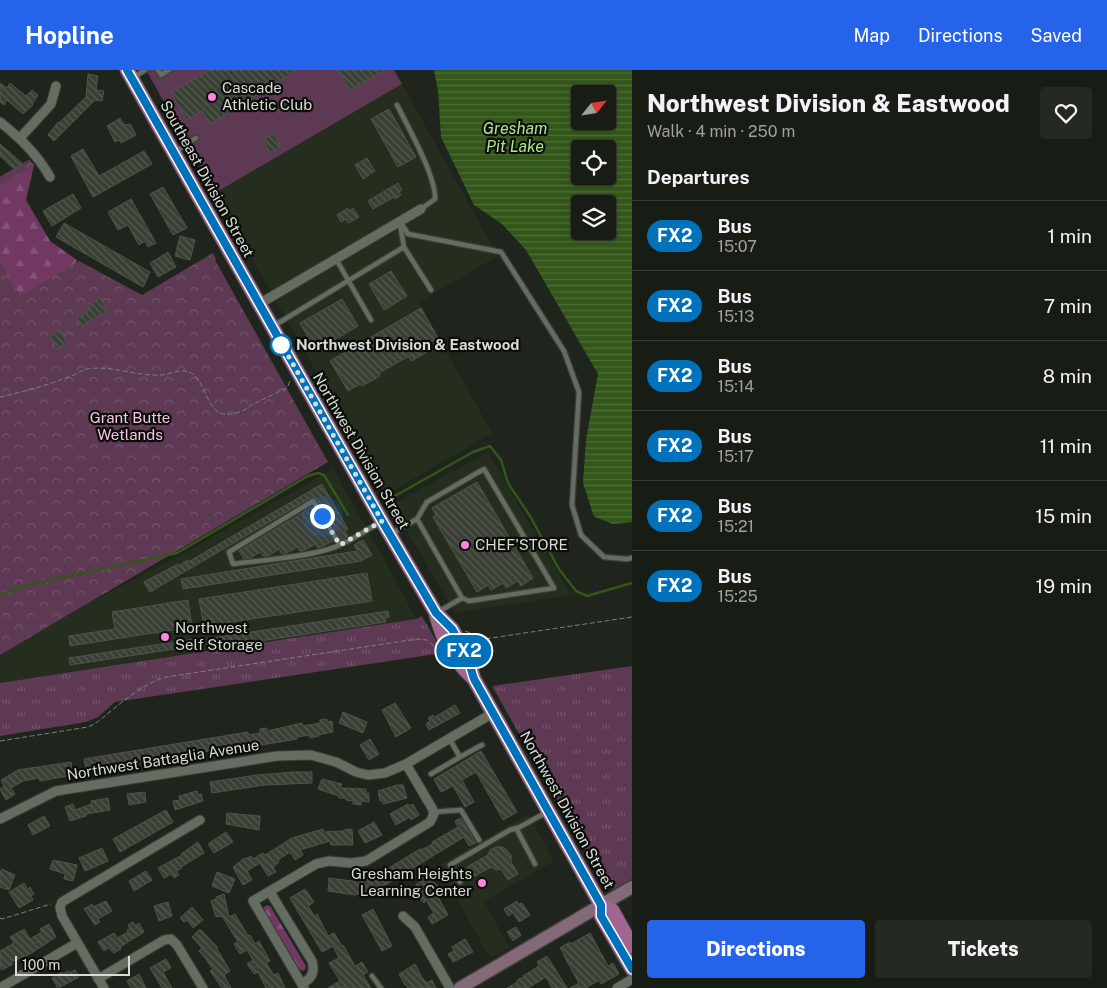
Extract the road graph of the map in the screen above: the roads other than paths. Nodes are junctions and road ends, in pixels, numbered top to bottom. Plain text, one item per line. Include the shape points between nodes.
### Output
1 (145, 70) edge
2 (158, 70) edge
3 (169, 70) edge
4 (130, 74) edge
5 (56, 86) dead end
6 (397, 105) dead end
7 (0, 122) edge
8 (20, 138) junction
9 (196, 138) dead end
10 (174, 154) junction
11 (50, 177) dead end
12 (421, 209) joint
13 (400, 221) junction
14 (404, 247) junction
15 (336, 258) junction
16 (349, 280) junction
17 (431, 290) dead end
18 (258, 304) junction
19 (371, 320) dead end
20 (272, 327) junction
21 (417, 519) junction
22 (382, 521) junction
23 (390, 535) junction
24 (340, 545) junction
25 (632, 558) edge
26 (462, 598) junction
27 (436, 613) junction
28 (474, 679) junction
29 (493, 713) junction
30 (449, 738) junction
31 (482, 745) dead end
32 (339, 753) dead end
33 (460, 757) junction
34 (336, 762) junction
35 (406, 764) junction
36 (430, 774) dead end
37 (548, 811) junction
38 (433, 812) junction
39 (0, 819) edge
40 (200, 820) dead end
41 (516, 828) junction
42 (479, 840) dead end
43 (535, 864) dead end
44 (460, 882) dead end
45 (632, 887) edge
46 (270, 892) junction
47 (601, 905) junction
48 (403, 916) dead end
49 (77, 943) junction
50 (632, 946) edge
51 (632, 969) edge
52 (372, 976) dead end
53 (98, 979) junction
54 (632, 979) edge
55 (302, 985) edge
56 (0, 988) edge
57 (104, 988) edge
58 (203, 988) edge
59 (381, 988) edge
60 (450, 988) edge
61 (460, 988) edge
62 (617, 988) edge

1 - 4 lane
2 - 3 lane via 161,75
4 - 10 main road, Southeast Division Street
5 - 8 street via 51,104
6 - 12 lane via 436,191 435,199
7 - 8 street
8 - 11 street via 41,161
9 - 10 lane
10 - 18 main road, Southeast Division Street
12 - 13 street
13 - 14 lane
13 - 15 street
13 - 25 lane via 408,234 501,252 564,351 579,392 572,505 581,535 604,557
14 - 16 lane
14 - 17 lane
15 - 16 lane
15 - 18 street
16 - 19 lane
16 - 20 lane
18 - 20 main road, Northwest Division Street
20 - 22 main road, Northwest Division Street
21 - 23 lane
21 - 26 lane
21 - 26 lane via 426,502 484,469 554,588 469,601
22 - 23 main road, Northwest Division Street
22 - 24 lane
23 - 27 main road, Northwest Division Street
24 - 24 lane via 287,557 233,564 229,552 313,501
26 - 27 lane
27 - 28 main road, Northwest Division Street via 452,629 467,656
27 - 28 main road, Northwest Division Street via 441,635 457,662
28 - 29 main road, Northwest Division Street
29 - 30 street, Northwest Battaglia Avenue
29 - 37 main road, Northwest Division Street
30 - 33 lane
30 - 35 street, Northwest Battaglia Avenue
31 - 33 lane
32 - 34 street
33 - 36 lane
34 - 35 street, Northwest Battaglia Avenue via 368,775 385,773
34 - 39 street, Northwest Battaglia Avenue via 311,755 277,756 77,787 56,791
35 - 38 street
37 - 41 lane
37 - 47 main road, Northwest Division Street
38 - 42 lane via 461,810
38 - 46 street via 426,826 366,861 316,864
40 - 49 street via 66,900 60,907 62,916
41 - 43 lane
41 - 44 lane via 450,865
45 - 47 main road
46 - 55 street via 312,961 313,975
46 - 55 street via 253,901
47 - 50 main road, Northwest Division Street via 612,910
47 - 51 main road, Northwest Division Street via 601,916
47 - 61 main road
48 - 60 street via 414,927
49 - 53 street
49 - 56 street
52 - 59 lane
53 - 57 street
53 - 58 street via 171,939
54 - 62 street

